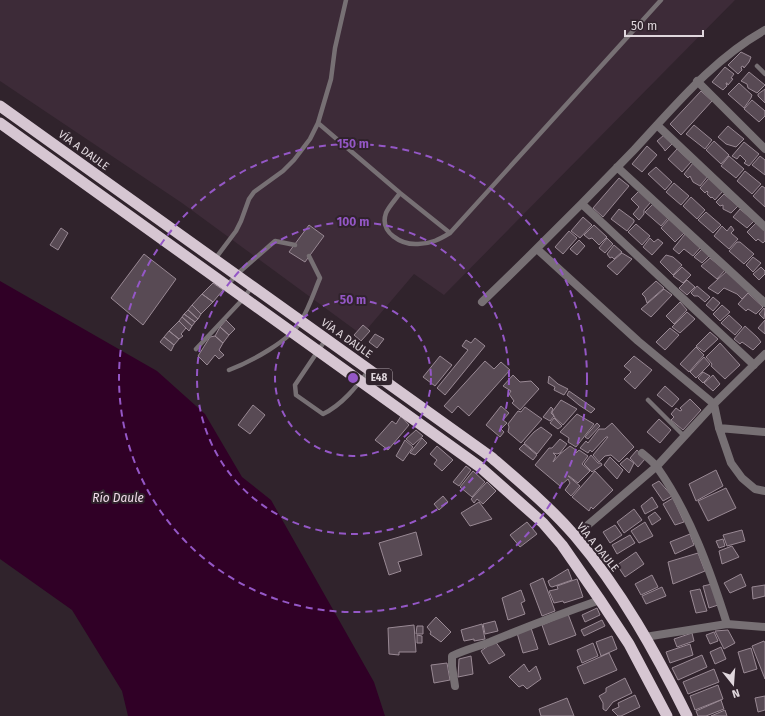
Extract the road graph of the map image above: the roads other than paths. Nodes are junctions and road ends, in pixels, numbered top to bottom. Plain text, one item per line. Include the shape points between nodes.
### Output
1 (346, 0) edge
2 (661, 0) edge
3 (765, 30) edge
4 (756, 66) dead end
5 (765, 74) edge
6 (697, 81) junction
7 (0, 106) edge
8 (0, 123) edge
9 (318, 123) junction
10 (657, 125) junction
11 (765, 149) edge
12 (617, 167) junction
13 (400, 193) junction
14 (582, 204) junction
15 (765, 227) edge
16 (450, 233) junction
17 (295, 245) dead end
18 (537, 249) junction
19 (309, 256) dead end
20 (215, 260) junction
21 (236, 275) junction
22 (227, 286) junction
23 (252, 286) junction
24 (244, 298) junction
25 (482, 302) dead end
26 (765, 304) edge
27 (301, 321) junction
28 (292, 332) junction
29 (326, 339) junction
30 (196, 349) dead end
31 (318, 351) junction
32 (765, 354) edge
33 (754, 365) junction
34 (229, 370) dead end
35 (369, 370) junction
36 (360, 381) junction
37 (648, 400) dead end
38 (714, 404) junction
39 (719, 428) junction
40 (765, 432) edge
41 (684, 436) junction
42 (642, 452) dead end
43 (657, 466) junction
44 (765, 491) edge
45 (575, 536) junction
46 (600, 600) junction
47 (727, 624) junction
48 (765, 627) edge
49 (645, 637) junction
50 (455, 686) dead end
51 (667, 716) edge
52 (688, 716) edge

1 - 9 lane via 331,79
2 - 16 lane
3 - 6 street via 748,39
4 - 5 lane
6 - 10 street
6 - 11 street
7 - 20 highway, VÍA A DAULE / E48
8 - 22 highway, E48
9 - 13 lane
9 - 20 lane via 294,160 248,199 236,231
10 - 12 street
10 - 15 street
12 - 14 street
12 - 26 street
13 - 16 lane
13 - 16 lane via 386,213 385,222 388,232 395,238 405,243 418,244 435,242
14 - 18 street
14 - 33 street
17 - 21 lane via 275,241
18 - 25 street
18 - 38 street via 638,341
19 - 27 lane via 320,278
20 - 21 highway, VÍA A DAULE / E48
21 - 22 lane
21 - 23 highway, VÍA A DAULE / E48
22 - 24 highway, E48
23 - 24 lane
23 - 27 highway, VÍA A DAULE / E48
24 - 28 highway, E48
24 - 30 lane
27 - 28 lane
27 - 29 highway, VÍA A DAULE / E48
28 - 31 highway, E48
28 - 34 lane via 247,363
29 - 31 lane
29 - 35 highway, VÍA A DAULE / E48
31 - 36 highway, E48
31 - 36 lane via 295,385 296,395 324,414 333,409
32 - 33 street
33 - 38 street
35 - 36 lane
35 - 45 highway, VÍA A DAULE / E48 via 491,457 527,488
36 - 46 highway, E48 via 480,467 518,500 562,545
37 - 41 lane
38 - 39 street
38 - 41 street
39 - 40 street
39 - 44 street via 730,463 755,489
41 - 43 street
42 - 43 street
43 - 45 street
43 - 47 street via 686,516 716,588
45 - 49 highway, VÍA A DAULE / E48 via 610,582
46 - 50 street via 452,656
46 - 51 highway, E48 via 629,644
47 - 48 street
47 - 49 street
49 - 52 highway, VÍA A DAULE / E48

